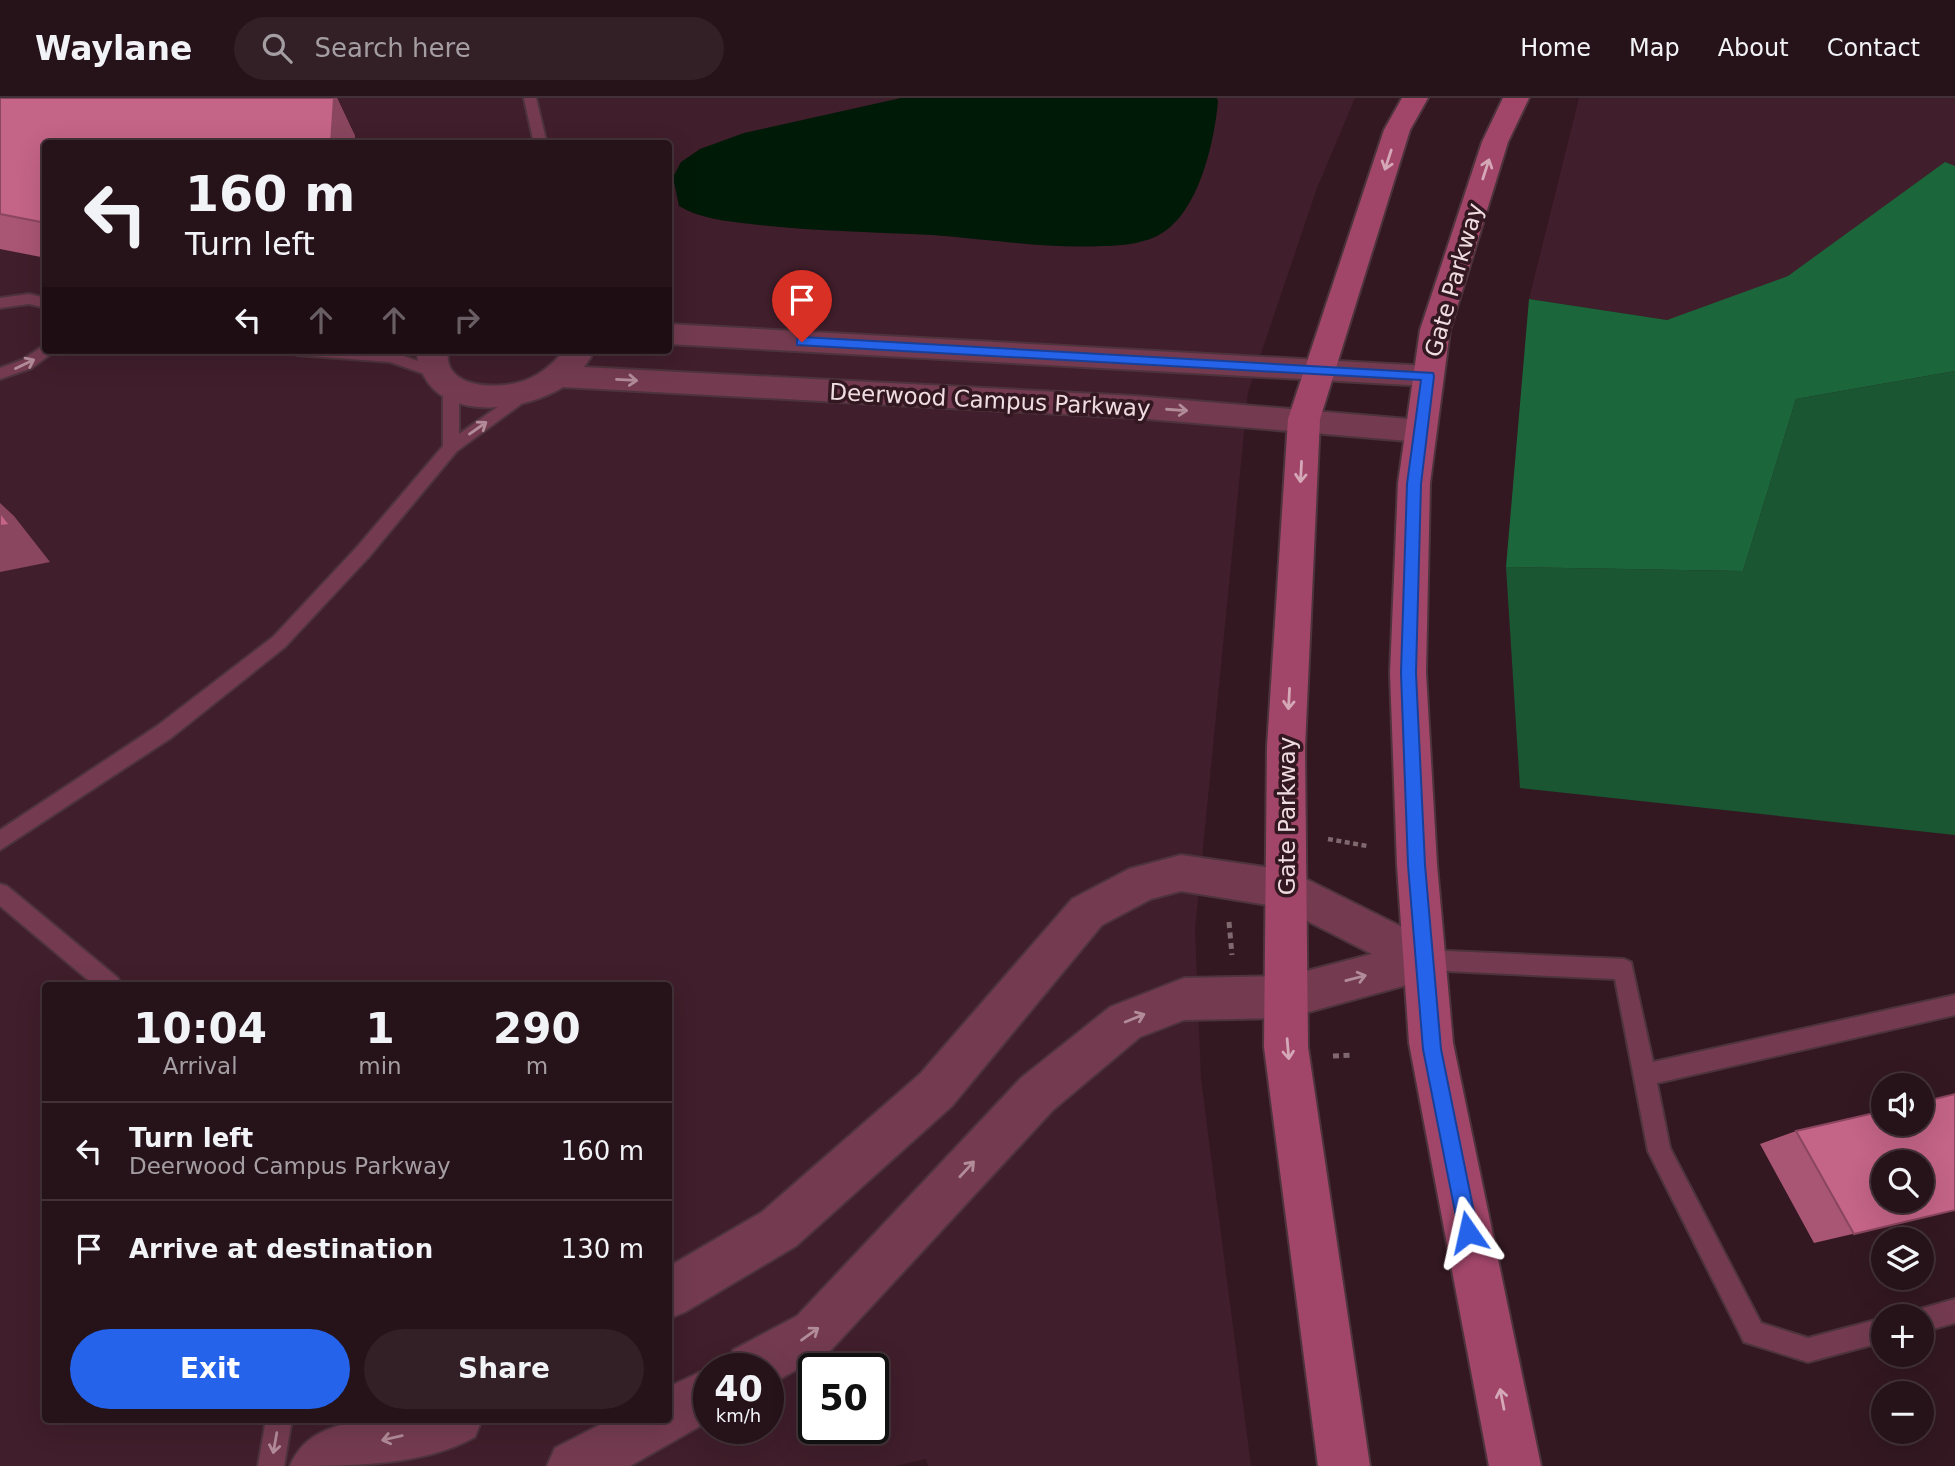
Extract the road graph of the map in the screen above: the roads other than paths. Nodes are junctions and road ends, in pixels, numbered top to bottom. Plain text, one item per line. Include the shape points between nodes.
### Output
1 (530, 98) edge
2 (1415, 98) edge
3 (1516, 98) edge
4 (540, 140) edge
5 (42, 302) edge
6 (0, 303) edge
7 (672, 321) edge
8 (672, 334) edge
9 (726, 337) junction
10 (891, 347) junction
11 (42, 354) edge
12 (351, 354) edge
13 (576, 354) edge
14 (440, 370) edge
15 (1319, 370) junction
16 (0, 374) edge
17 (1428, 376) junction
18 (547, 382) junction
19 (882, 394) junction
20 (1304, 419) junction
21 (1420, 431) junction
22 (451, 447) junction
23 (0, 841) edge
24 (1286, 889) junction
25 (0, 893) edge
26 (1424, 960) junction
27 (106, 982) edge
28 (1287, 997) junction
29 (1955, 1005) edge
30 (1645, 1075) junction
31 (672, 1293) edge
32 (1955, 1311) edge
33 (1934, 1317) edge
34 (1871, 1334) edge
35 (778, 1353) edge
36 (693, 1402) edge
37 (672, 1413) edge
38 (278, 1423) edge
39 (451, 1423) edge
40 (635, 1426) edge
41 (271, 1466) edge
42 (316, 1466) edge
43 (573, 1466) edge
44 (1345, 1466) edge
45 (1515, 1466) edge

1 - 4 lane
2 -> 15 main road, Gate Parkway via 1397,130
17 -> 3 main road, Gate Parkway via 1435,330 1495,142
5 - 6 lane
7 - 9 street
8 - 9 street, Deerwood Campus Parkway
9 - 10 street, Deerwood Campus Parkway
10 - 15 street, Deerwood Campus Parkway
10 - 19 street
16 -> 11 lane
12 - 14 lane via 392,357
13 - 18 street
14 - 18 street, Deerwood Campus Parkway via 476,395 505,396
14 - 22 lane
15 - 17 street, Deerwood Campus Parkway
15 - 20 main road, Gate Parkway
17 - 21 main road, Gate Parkway
18 -> 19 street, Deerwood Campus Parkway
22 -> 18 lane
19 -> 20 street, Deerwood Campus Parkway
20 - 21 street, Deerwood Campus Parkway
20 -> 24 main road, Gate Parkway via 1286,747
21 - 26 main road, Gate Parkway via 1408,673
22 - 23 lane via 279,642 164,732
24 - 26 street
24 - 28 main road, Gate Parkway
24 - 31 street via 1181,873 1143,882 1087,912 936,1090 779,1228
25 - 27 lane
28 -> 26 street
26 - 30 lane via 1624,969
45 -> 26 main road, Gate Parkway via 1432,1049
35 -> 28 street via 814,1333 1037,1094 1125,1022 1184,999
28 -> 44 main road, Gate Parkway via 1286,1047
29 - 30 lane
30 - 34 lane via 1659,1151 1753,1333 1808,1350
32 - 33 lane
36 - 37 street
38 -> 41 lane
39 -> 42 street via 339,1451
40 - 43 street via 588,1461

